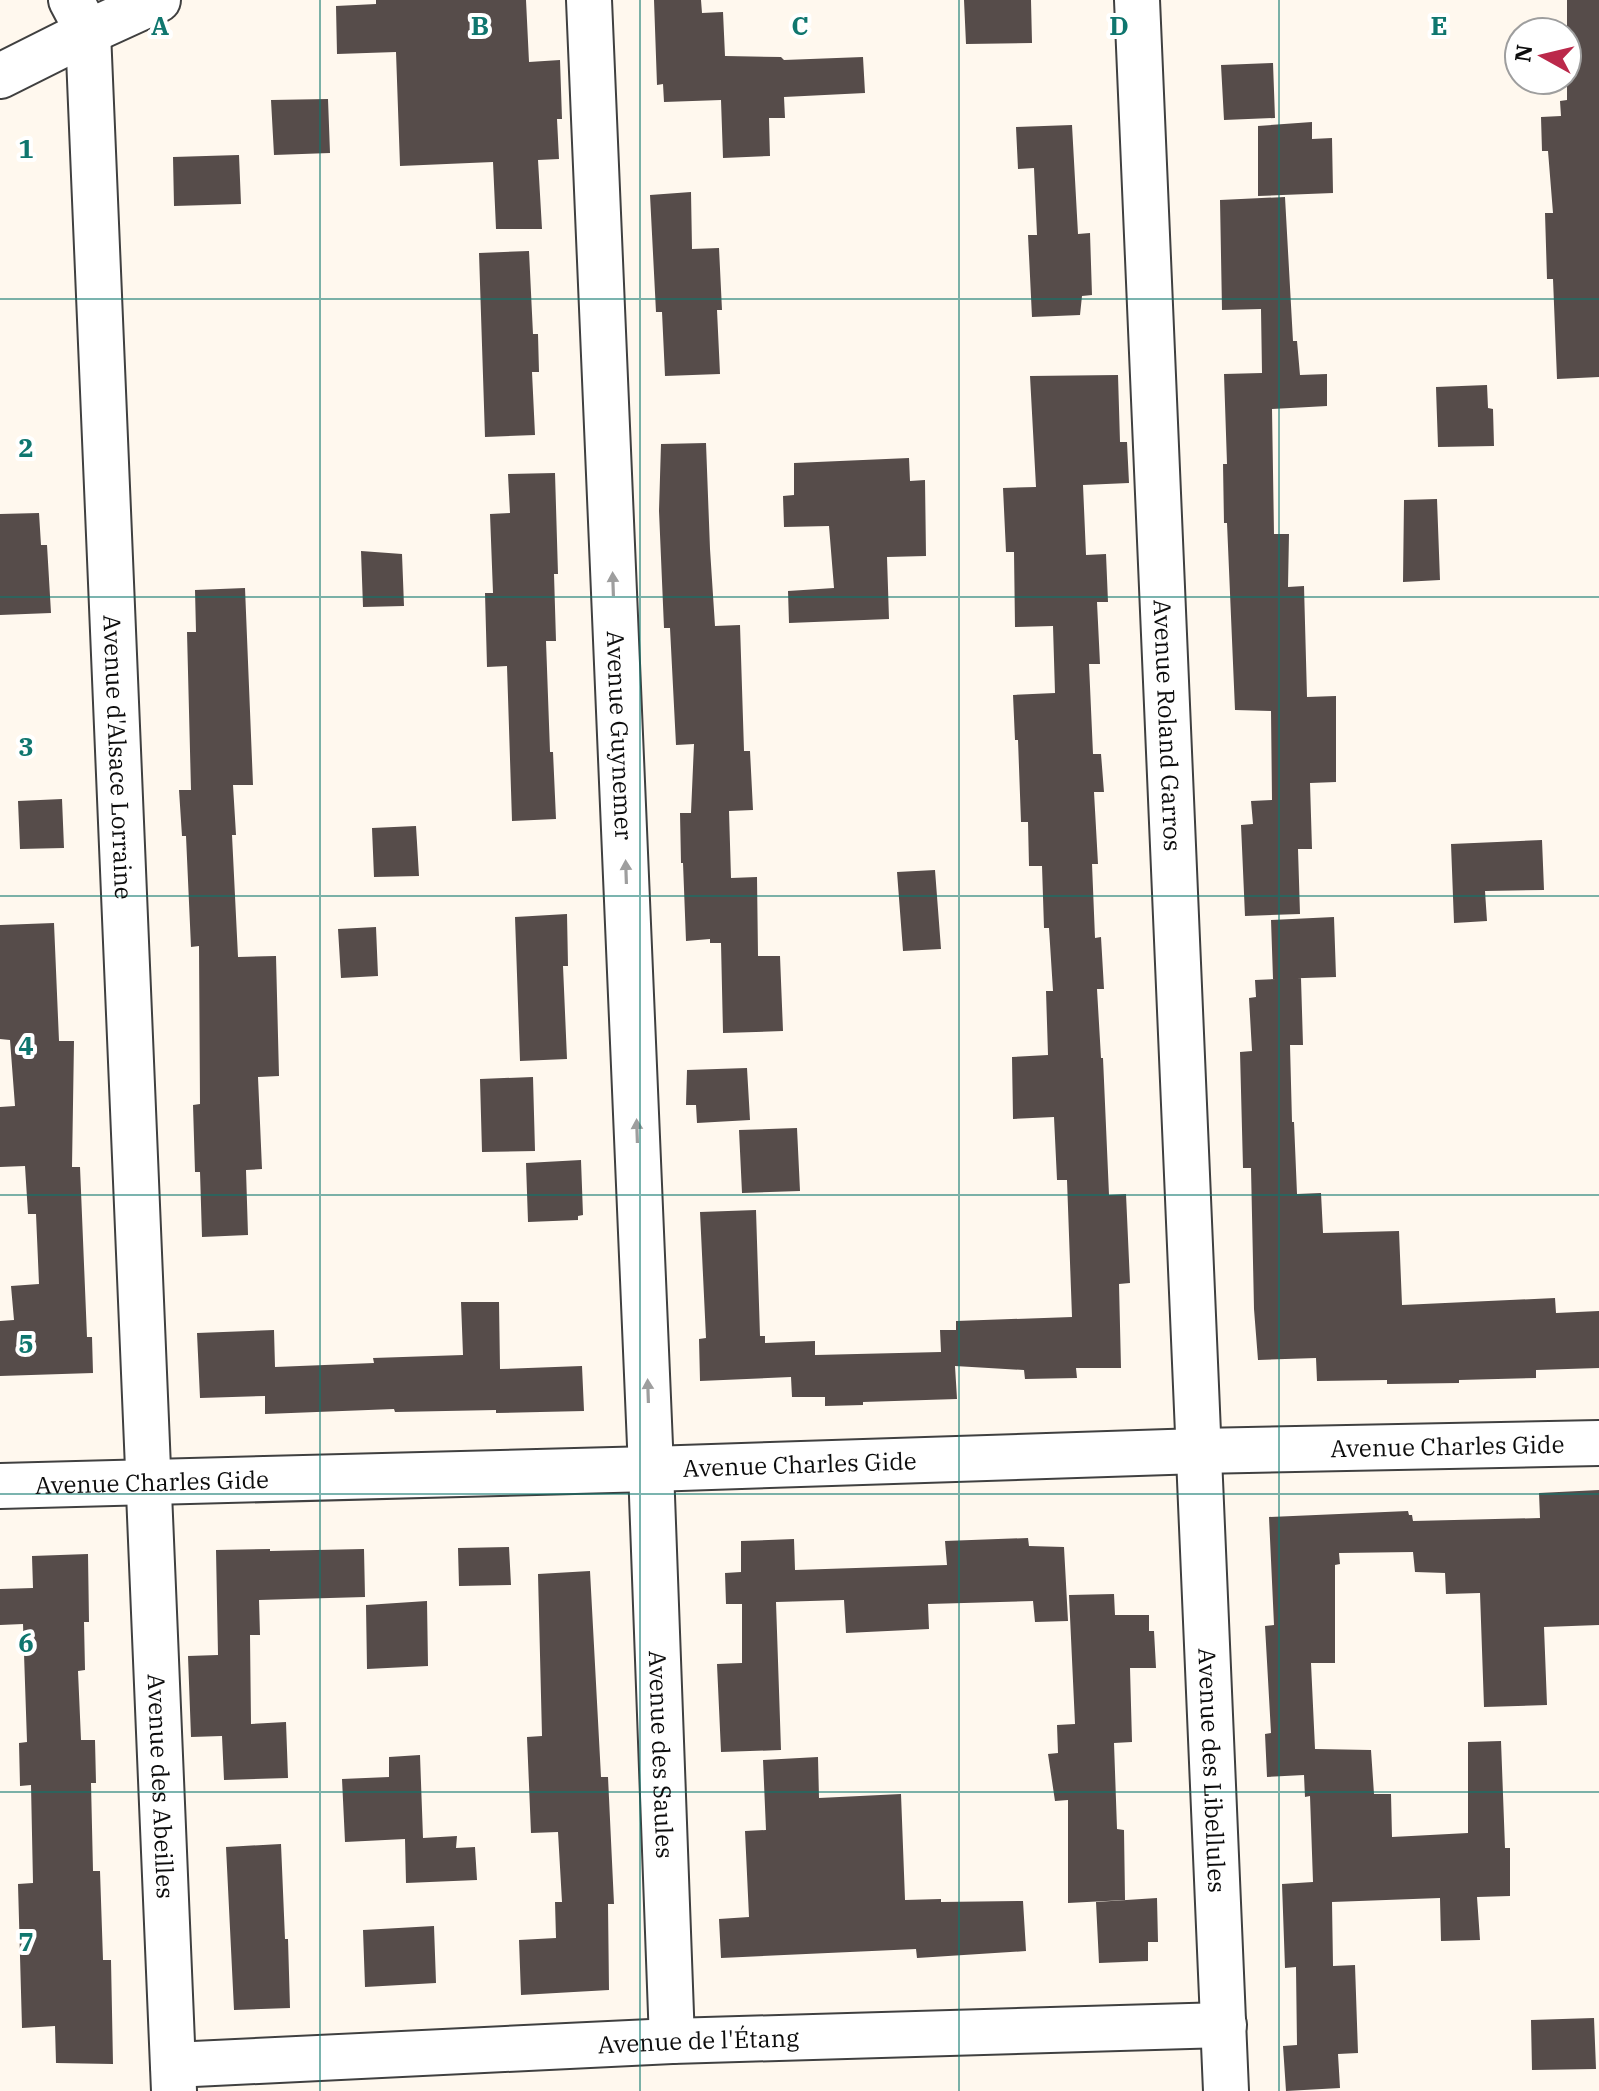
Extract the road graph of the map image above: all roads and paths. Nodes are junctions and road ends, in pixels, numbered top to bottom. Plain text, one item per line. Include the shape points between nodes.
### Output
1 (158, 0) edge
2 (589, 0) edge
3 (1137, 0) edge
4 (79, 16) edge
5 (0, 76) edge
6 (1599, 1443) edge
7 (1199, 1451) junction
8 (651, 1469) junction
9 (149, 1482) junction
10 (0, 1486) edge
11 (1224, 2025) junction
12 (672, 2041) junction
13 (174, 2078) edge
14 (1226, 2091) edge

1 - 4 street
8 -> 2 street, Avenue Guynemer
3 - 7 street, Avenue Roland Garros
4 - 5 street
4 - 9 street, Avenue d'Alsace Lorraine
6 - 7 street, Avenue Charles Gide
7 - 8 street, Avenue Charles Gide
7 - 11 street, Avenue des Libellules
8 - 9 street, Avenue Charles Gide
8 - 12 street, Avenue des Saules
9 - 10 street, Avenue Charles Gide
9 - 13 street, Avenue des Abeilles
11 - 12 street, Avenue de l'Étang
11 - 14 street, Avenue des Libellules
12 - 13 street, Avenue de l'Étang

